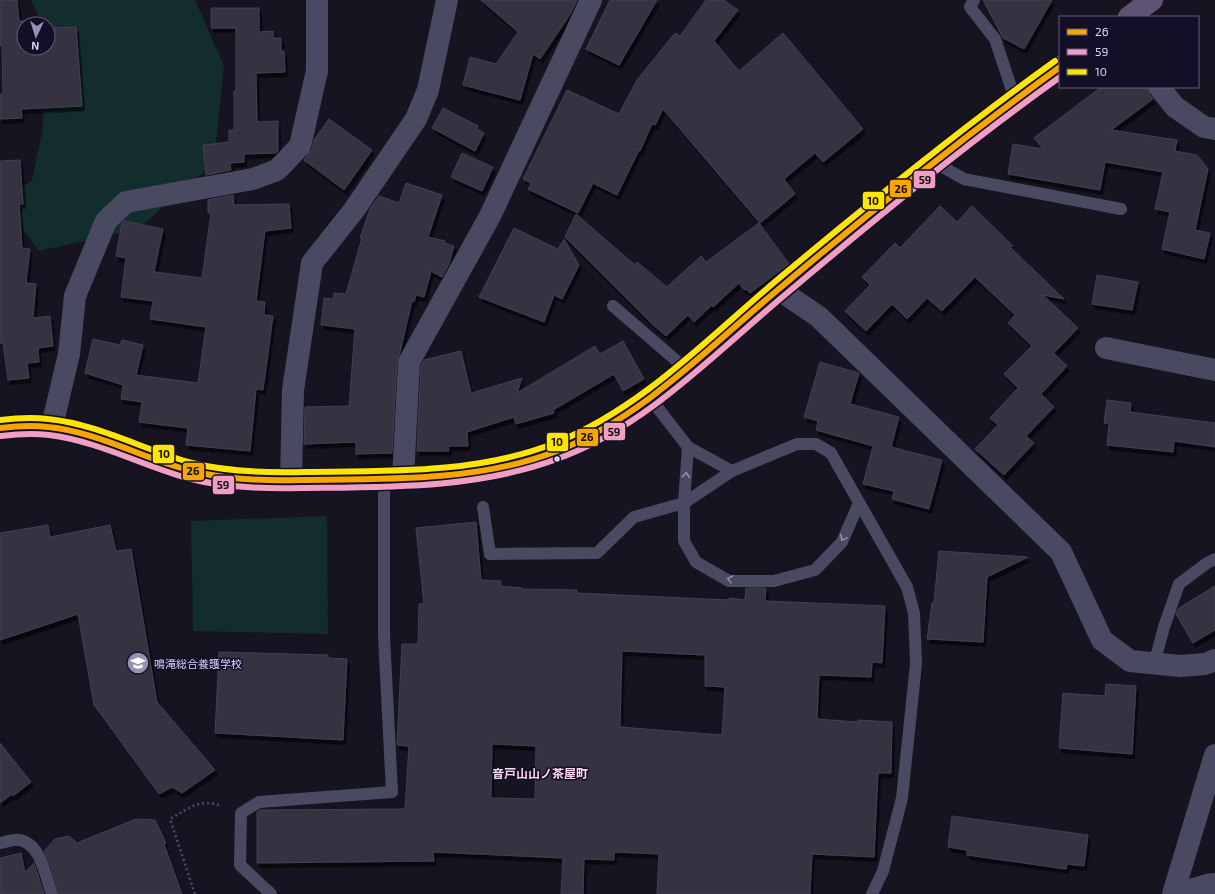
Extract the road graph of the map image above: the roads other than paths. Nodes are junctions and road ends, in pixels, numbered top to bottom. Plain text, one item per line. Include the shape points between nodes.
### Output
1 (317, 0) edge
2 (447, 0) edge
3 (591, 0) edge
4 (974, 0) edge
5 (1152, 0) edge
6 (1130, 16) edge
7 (1059, 68) edge
8 (1160, 88) edge
9 (1015, 99) junction
10 (1215, 129) edge
11 (934, 162) junction
12 (1121, 209) dead end
13 (778, 289) junction
14 (613, 306) dead end
15 (1106, 348) dead end
16 (686, 369) junction
17 (1215, 370) edge
18 (650, 398) junction
19 (52, 426) junction
20 (0, 428) edge
21 (688, 447) junction
22 (732, 471) junction
23 (393, 478) junction
24 (291, 481) junction
25 (684, 502) junction
26 (859, 503) junction
27 (483, 507) dead end
28 (1215, 559) edge
29 (1215, 660) edge
30 (1154, 664) junction
31 (1215, 755) edge
32 (0, 843) edge
33 (1215, 884) edge
34 (52, 894) edge
35 (271, 894) edge
36 (872, 894) edge
37 (1173, 894) edge
38 (1176, 894) edge

1 - 19 street via 317,71 300,146 277,170 253,179 126,202 106,222 75,296 69,354
2 - 24 street via 428,90 416,119 354,210 312,263 293,390
3 - 23 street via 490,216 409,362
4 - 9 lane via 970,7 995,39
5 - 6 main road
7 - 9 main road
8 - 10 street via 1175,107 1204,127
9 - 11 main road
11 - 12 lane via 964,179
11 - 13 main road
13 - 16 main road
13 - 30 street via 819,317 1061,552 1102,640 1130,661
14 - 16 lane
15 - 17 street
16 - 18 main road
18 - 21 lane
18 - 23 main road via 580,441 539,457 474,472
19 - 20 main road
19 - 24 main road via 78,432 193,471 247,480
21 - 22 lane
25 -> 21 lane
22 - 25 lane
22 - 26 lane via 797,444 816,444 831,453
23 - 24 main road
23 - 35 lane via 384,636 392,792 260,802 241,813 240,865
26 -> 25 lane via 842,542 815,570 774,582 729,581 696,562 684,541
25 - 27 lane via 634,518 597,553 490,554
26 - 36 lane via 907,587 914,613 916,664 902,798 883,871
28 - 30 lane via 1179,584
29 - 30 street via 1205,664 1180,666
31 - 37 street
32 - 34 lane via 18,839 38,852
33 - 38 street

